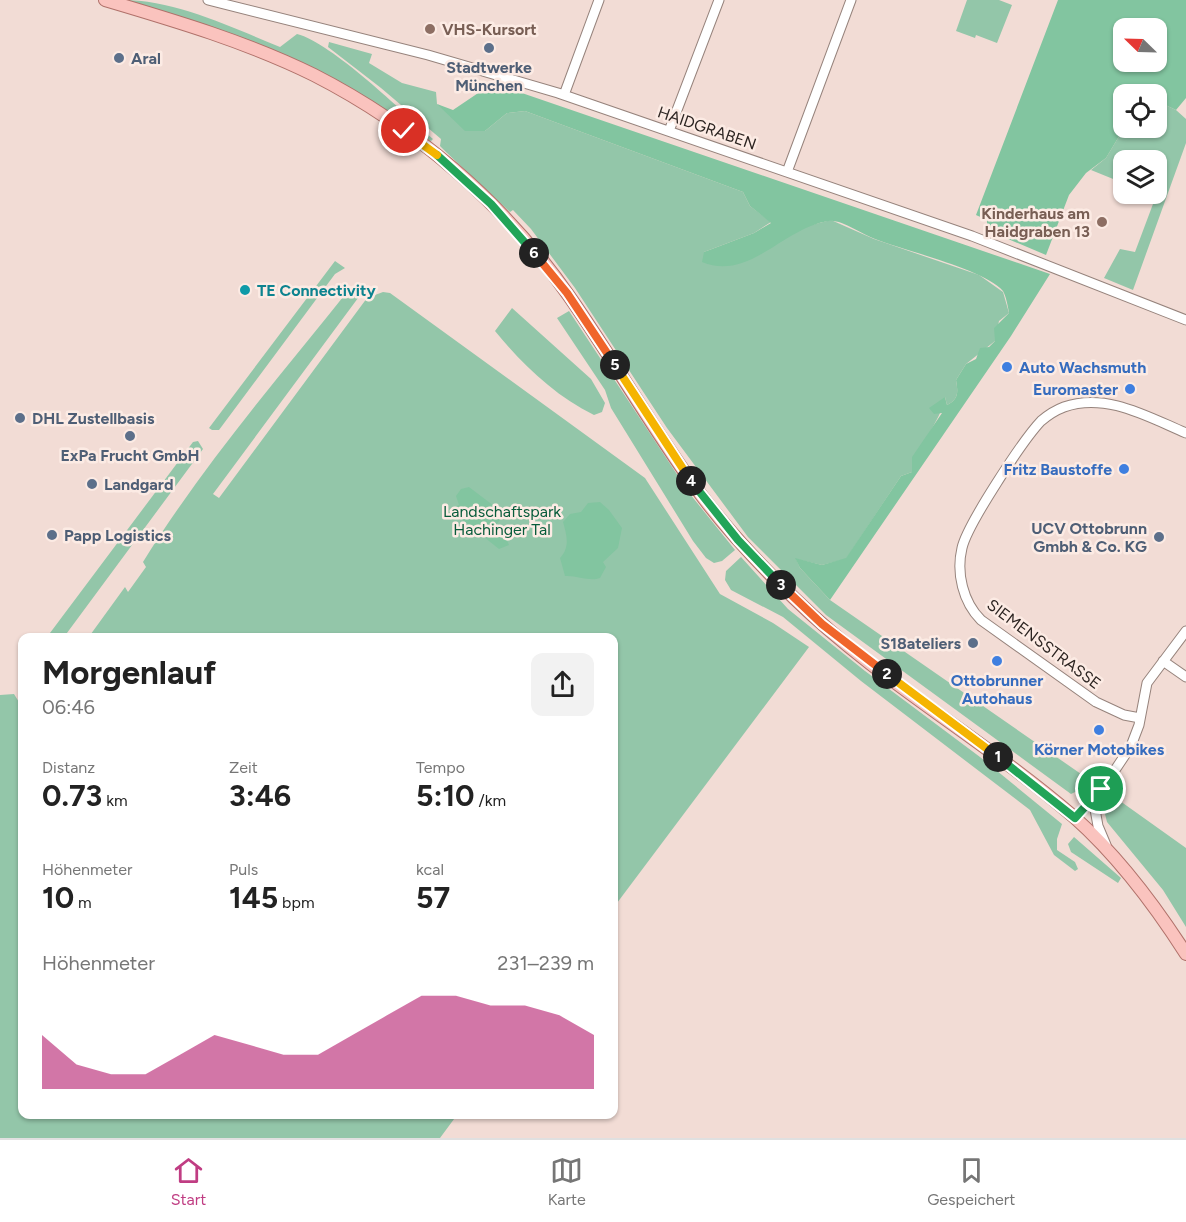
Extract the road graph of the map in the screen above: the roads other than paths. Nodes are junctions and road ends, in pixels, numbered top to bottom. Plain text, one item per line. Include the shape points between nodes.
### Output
1 (105, 0) edge
2 (208, 0) edge
3 (599, 0) edge
4 (719, 0) edge
5 (850, 0) edge
6 (564, 95) junction
7 (669, 131) junction
8 (787, 172) junction
9 (1186, 320) edge
10 (1186, 433) edge
11 (1186, 631) edge
12 (1163, 661) junction
13 (1186, 677) edge
14 (1140, 718) junction
15 (1093, 798) junction
16 (1075, 818) junction
17 (1108, 850) junction
18 (1186, 954) edge

1 - 16 main road via 197,28 310,74 369,106 448,165 513,228 567,293 691,480 761,566 822,624
2 - 6 street, HAIDGRABEN
3 - 6 street
4 - 7 street
5 - 8 street
6 - 7 street, HAIDGRABEN
7 - 8 street, HAIDGRABEN
8 - 9 street, HAIDGRABEN via 1015,252
10 - 14 street, SIEMENSSTRASSE via 1101,402 1055,410 1031,433 971,526 959,561 963,590 981,620 1096,702
11 - 12 street
12 - 13 street
12 - 14 street via 1148,683
14 - 15 street via 1131,746
15 - 16 street
15 - 17 street
16 - 17 main road
17 - 18 main road via 1136,880

